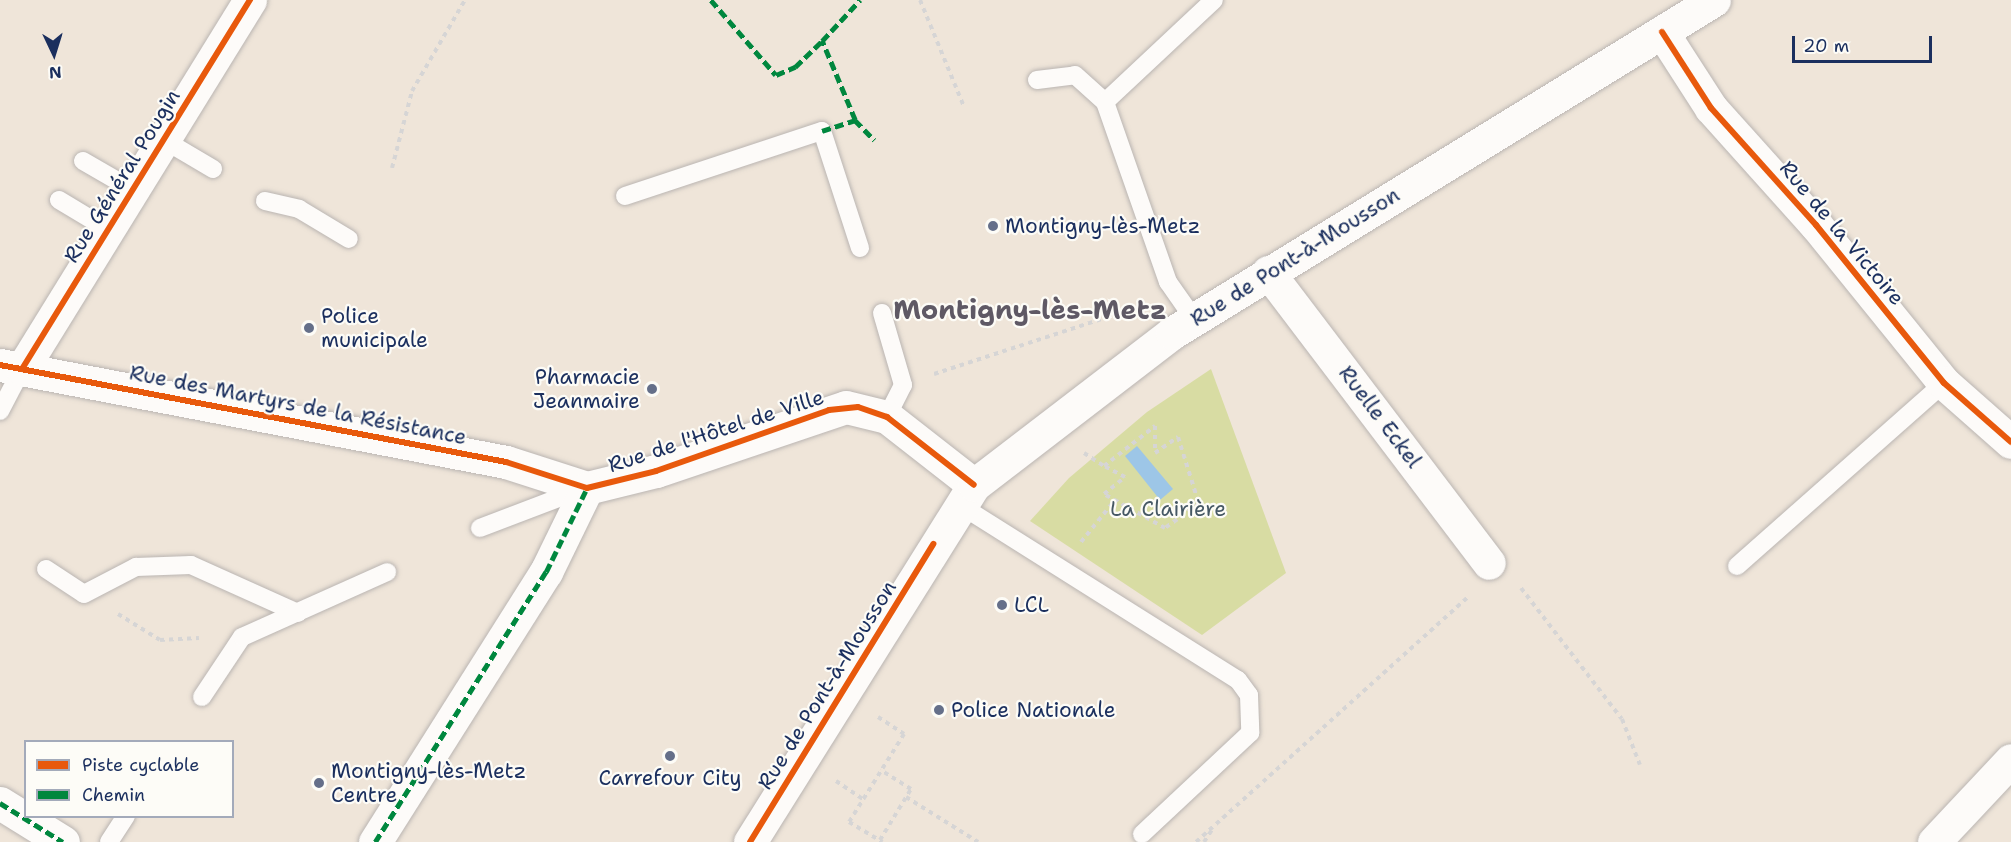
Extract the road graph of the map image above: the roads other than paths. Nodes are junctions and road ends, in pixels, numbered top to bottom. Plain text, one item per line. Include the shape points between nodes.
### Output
1 (250, 0) edge
2 (1214, 0) edge
3 (1714, 0) edge
4 (1662, 32) junction
5 (1037, 80) dead end
6 (1105, 102) junction
7 (164, 140) junction
8 (83, 161) dead end
9 (213, 169) dead end
10 (133, 190) junction
11 (625, 196) dead end
12 (59, 200) dead end
13 (265, 201) dead end
14 (109, 230) junction
15 (349, 238) dead end
16 (860, 248) dead end
17 (1268, 272) junction
18 (882, 313) dead end
19 (1194, 319) junction
20 (11, 367) edge
21 (1944, 383) junction
22 (0, 411) edge
23 (887, 417) junction
24 (2011, 442) edge
25 (587, 488) junction
26 (967, 495) junction
27 (480, 528) dead end
28 (1737, 566) dead end
29 (45, 569) dead end
30 (387, 572) dead end
31 (1484, 576) road end
32 (298, 613) junction
33 (202, 696) dead end
34 (2011, 760) edge
35 (0, 803) edge
36 (24, 818) edge
37 (24, 818) edge
38 (125, 818) edge
39 (1142, 834) dead end
40 (63, 842) edge
41 (109, 842) edge
42 (375, 842) edge
43 (750, 842) edge
44 (1934, 842) edge

1 - 7 street, Rue Général Pougin
2 - 6 lane
3 - 4 street, Rue de Pont-à-Mousson
4 - 17 street, Rue de Pont-à-Mousson
4 - 21 street, Rue de la Victoire via 1711,108 1816,225
5 - 6 lane via 1075,75
6 - 19 lane via 1168,282
7 - 9 lane
7 - 10 street, Rue Général Pougin
8 - 10 lane
10 - 14 street, Rue Général Pougin
11 - 16 lane via 822,131
12 - 14 lane
13 - 15 lane via 299,209
14 - 20 street, Rue Général Pougin
17 - 19 street, Rue de Pont-à-Mousson
17 - 31 street, Ruelle Eckel
18 - 23 lane via 903,385
19 - 26 street, Rue de Pont-à-Mousson
20 - 22 lane
20 - 25 street, Rue des Martyrs de la Résistance via 506,462
21 - 24 street, Rue de la Victoire
21 - 28 lane
23 - 25 street, Rue de l'Hôtel de Ville via 858,407 829,410 656,471
23 - 26 street, Rue de l'Hôtel de Ville
25 - 27 lane
25 - 42 street, Rue de l'Hôtel de Ville via 546,572
26 - 39 lane via 1061,567 1238,680 1249,695 1250,733
26 - 43 street, Rue de Pont-à-Mousson
29 - 32 lane via 84,594 136,567 191,565
30 - 32 lane
32 - 33 lane via 242,637
34 - 44 street
35 - 36 street
37 - 40 street
38 - 41 lane

